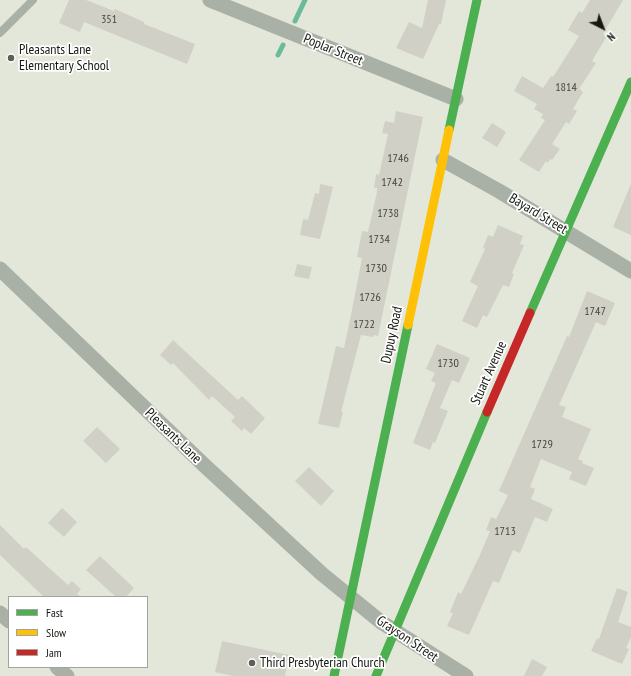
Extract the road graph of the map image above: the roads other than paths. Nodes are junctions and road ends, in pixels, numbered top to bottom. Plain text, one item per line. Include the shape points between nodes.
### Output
1 (33, 0) edge
2 (210, 0) edge
3 (477, 0) edge
4 (24, 3) edge
5 (0, 33) edge
6 (631, 82) edge
7 (456, 99) junction
8 (443, 160) junction
9 (566, 232) junction
10 (0, 269) edge
11 (631, 271) edge
12 (350, 598) junction
13 (0, 613) edge
14 (8, 620) edge
15 (395, 631) junction
16 (58, 668) edge
17 (67, 676) edge
18 (334, 676) edge
19 (376, 676) edge
20 (466, 676) edge

1 - 4 lane
2 - 7 street, Poplar Street
3 - 7 street, Dupuy Road
4 - 5 lane
6 - 9 street, Stuart Avenue
7 - 8 street, Dupuy Road
8 - 9 street, Bayard Street
8 - 12 street, Dupuy Road
9 - 11 street, Bayard Street
9 - 15 street, Stuart Avenue
10 - 12 street, Pleasants Lane via 204,465
12 - 15 street, Grayson Street
12 - 18 street, Dupuy Road
13 - 14 street
15 - 19 street, Stuart Avenue
15 - 20 street, Grayson Street
16 - 17 street

